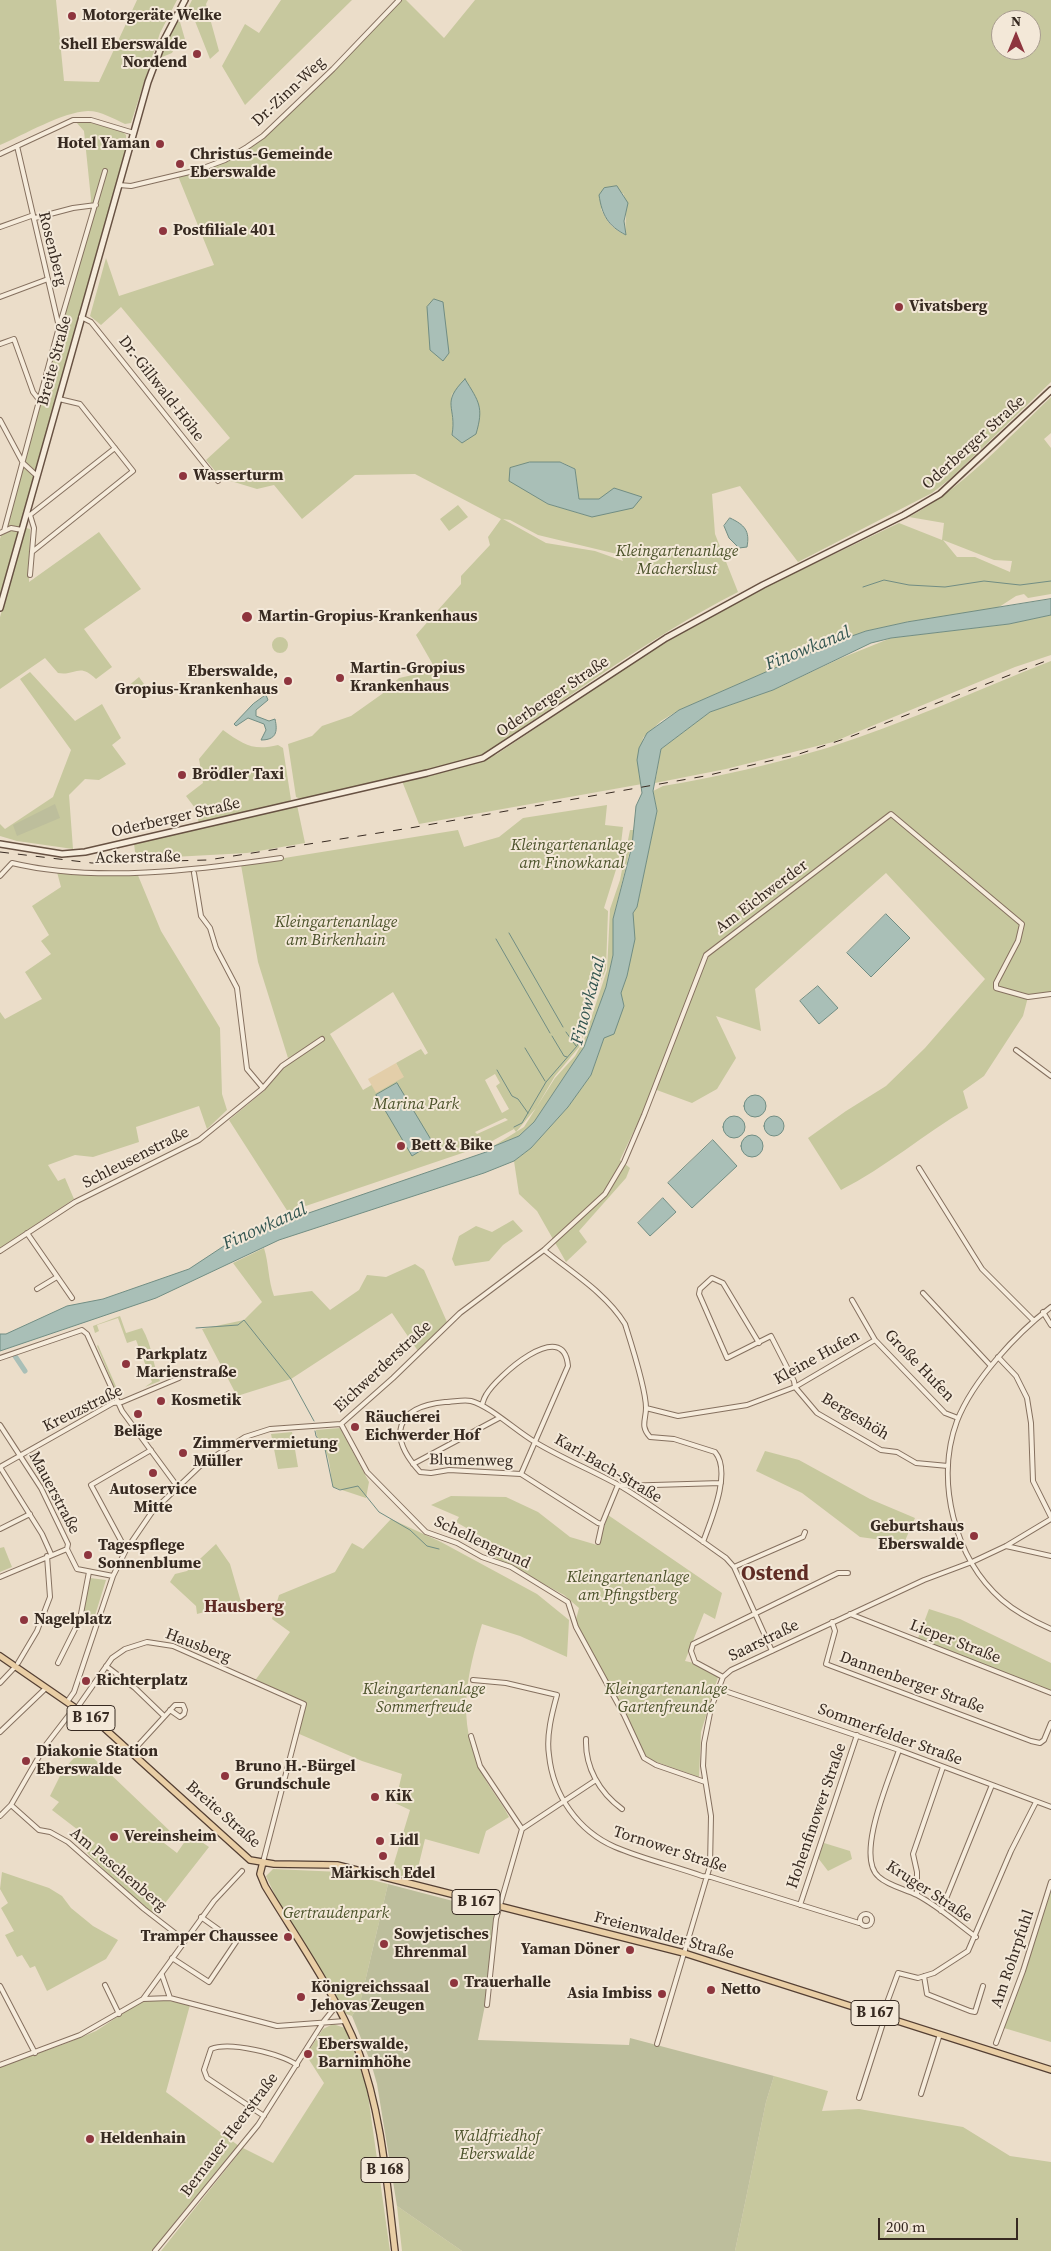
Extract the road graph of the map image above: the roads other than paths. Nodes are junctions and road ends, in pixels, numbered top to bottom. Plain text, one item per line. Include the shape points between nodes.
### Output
1 (185, 0) edge
2 (399, 0) edge
3 (134, 133) junction
4 (17, 146) junction
5 (0, 154) edge
6 (105, 171) dead end
7 (119, 185) junction
8 (96, 205) junction
9 (33, 217) junction
10 (0, 227) edge
11 (48, 279) junction
12 (0, 297) edge
13 (81, 317) junction
14 (59, 327) junction
15 (0, 344) edge
16 (1051, 390) edge
17 (59, 399) junction
18 (40, 401) junction
19 (0, 420) edge
20 (115, 448) junction
21 (23, 464) junction
22 (38, 476) junction
23 (218, 481) dead end
24 (28, 514) junction
25 (22, 530) junction
26 (2, 532) edge
27 (32, 552) junction
28 (30, 574) dead end
29 (0, 608) edge
30 (0, 844) edge
31 (281, 858) dead end
32 (194, 873) dead end
33 (0, 876) edge
34 (1051, 994) edge
35 (322, 1039) dead end
36 (1016, 1050) dead end
37 (1051, 1076) edge
38 (263, 1088) junction
39 (919, 1168) dead end
40 (565, 1230) joint
41 (27, 1233) junction
42 (544, 1250) junction
43 (0, 1251) edge
44 (57, 1277) junction
45 (37, 1289) dead end
46 (923, 1293) dead end
47 (72, 1298) dead end
48 (852, 1300) dead end
49 (1051, 1307) edge
50 (1043, 1312) junction
51 (1034, 1321) junction
52 (1051, 1325) edge
53 (874, 1340) junction
54 (759, 1343) junction
55 (998, 1357) junction
56 (0, 1358) edge
57 (991, 1366) junction
58 (179, 1378) dead end
59 (795, 1387) junction
60 (117, 1403) junction
61 (482, 1405) junction
62 (646, 1408) junction
63 (499, 1418) junction
64 (958, 1418) junction
65 (341, 1424) junction
66 (0, 1425) edge
67 (535, 1442) junction
68 (401, 1443) joint
69 (151, 1450) junction
70 (21, 1455) junction
71 (413, 1464) junction
72 (948, 1466) junction
73 (0, 1467) edge
74 (521, 1474) junction
75 (721, 1483) junction
76 (177, 1486) junction
77 (619, 1486) junction
78 (30, 1514) junction
79 (1051, 1518) edge
80 (602, 1524) junction
81 (0, 1529) edge
82 (805, 1532) dead end
83 (598, 1542) dead end
84 (704, 1542) junction
85 (1006, 1546) junction
86 (67, 1549) junction
87 (126, 1550) junction
88 (49, 1555) junction
89 (1051, 1556) edge
90 (972, 1562) junction
91 (734, 1567) junction
92 (89, 1572) junction
93 (848, 1573) dead end
94 (113, 1576) junction
95 (0, 1577) edge
96 (754, 1614) junction
97 (850, 1614) junction
98 (832, 1622) junction
99 (1051, 1629) edge
100 (772, 1651) junction
101 (0, 1656) edge
102 (58, 1663) dead end
103 (17, 1665) junction
104 (106, 1666) junction
105 (723, 1677) junction
106 (473, 1680) dead end
107 (0, 1683) edge
108 (46, 1688) junction
109 (718, 1689) junction
110 (1051, 1693) edge
111 (68, 1702) junction
112 (76, 1708) junction
113 (170, 1710) dead end
114 (164, 1716) junction
115 (1051, 1723) edge
116 (0, 1732) edge
117 (858, 1735) junction
118 (471, 1736) dead end
119 (586, 1739) dead end
120 (899, 1750) junction
121 (132, 1752) junction
122 (943, 1767) junction
123 (596, 1780) junction
124 (705, 1782) junction
125 (992, 1785) junction
126 (563, 1801) junction
127 (1036, 1802) junction
128 (11, 1804) junction
129 (1051, 1807) edge
130 (622, 1808) dead end
131 (0, 1816) edge
132 (522, 1829) junction
133 (263, 1862) junction
134 (242, 1871) dead end
135 (707, 1877) junction
136 (1051, 1882) edge
137 (917, 1895) junction
138 (800, 1904) junction
139 (499, 1908) junction
140 (941, 1911) junction
141 (201, 1917) junction
142 (859, 1924) dead end
143 (976, 1937) junction
144 (184, 1940) junction
145 (684, 1952) junction
146 (172, 1958) junction
147 (162, 1975) junction
148 (924, 1976) junction
149 (105, 1985) dead end
150 (0, 1986) edge
151 (984, 1986) dead end
152 (143, 1998) junction
153 (170, 1998) junction
154 (337, 2005) junction
155 (487, 2005) dead end
156 (885, 2008) dead end
157 (119, 2014) junction
158 (885, 2016) junction
159 (324, 2021) junction
160 (344, 2021) junction
161 (940, 2034) junction
162 (996, 2042) dead end
163 (657, 2044) dead end
164 (35, 2052) junction
165 (0, 2065) edge
166 (297, 2065) junction
167 (1051, 2070) edge
168 (921, 2094) dead end
169 (859, 2098) dead end
170 (264, 2116) junction
171 (155, 2251) edge
172 (395, 2251) edge

1 - 3 main road, Breite Straße via 157,56
2 - 7 street, Dr.-Zinn-Weg via 333,69 263,136 247,147 198,170 131,186
3 - 4 street via 91,120 73,120
3 - 7 main road, Breite Straße
4 - 5 street
4 - 9 street, Rosenberg
6 - 8 street
7 - 13 main road, Breite Straße
8 - 9 street
8 - 14 street
9 - 10 street
9 - 11 street, Rosenberg
11 - 12 street
11 - 14 street, Rosenberg
13 - 17 main road, Breite Straße
13 - 23 street, Dr.-Gillwald-Höhe via 91,322
14 - 18 street, Rosenberg
15 - 18 street via 14,339 33,392
16 - 30 main road, Oderberger Straße via 960,478 924,504 666,638 483,758 85,852 62,854
17 - 20 street via 80,404
17 - 22 main road, Breite Straße
18 - 21 street, Rosenberg
19 - 21 street
20 - 24 street
20 - 27 street via 133,472
21 - 22 street
21 - 26 street, Rosenberg
22 - 24 main road, Breite Straße
24 - 25 main road, Breite Straße
24 - 27 street via 34,528
25 - 26 street via 12,528
25 - 29 main road, Breite Straße
27 - 28 street
31 - 33 street, Ackerstraße via 194,870 126,872 36,869 12,863
32 - 38 street via 199,913 210,928 216,948 237,988 247,1069
34 - 40 street, Am Eichwerder via 1028,997 996,988 1018,941 1022,924 891,814 706,955 624,1162 605,1194
35 - 38 street, Schleusenstraße via 282,1066
36 - 37 street
38 - 41 street, Schleusenstraße via 199,1140 75,1202
39 - 51 street via 982,1269
40 - 42 street, Eichwerderstraße
41 - 43 street, Schleusenstraße
41 - 44 street
42 - 62 street via 583,1278 619,1314 629,1336
42 - 65 street, Eichwerderstraße via 460,1313
44 - 45 street
44 - 47 street
46 - 57 street
48 - 53 street, Große Hufen
49 - 50 street
50 - 51 street
50 - 52 street
51 - 55 street
53 - 59 street, Kleine Hufen
53 - 64 street, Große Hufen via 945,1413
54 - 54 street via 722,1283 712,1278 699,1294 727,1358
54 - 59 street, Bergeshöh via 771,1336
55 - 57 street
55 - 79 street via 1016,1376 1027,1398 1033,1481
56 - 60 street via 82,1330 87,1334
57 - 64 street
58 - 60 street, Kreuzstraße
59 - 62 street, Kleine Hufen via 742,1405 697,1414 678,1416
59 - 72 street, Bergeshöh via 817,1413 881,1450 897,1452 916,1463
60 - 69 street
60 - 70 street, Kreuzstraße
61 - 63 street, Karl-Bach-Straße
61 - 67 street via 494,1384 531,1353 543,1347 560,1349 568,1366
61 - 68 street, Karl-Bach-Straße via 469,1400 425,1406 413,1411 401,1424
62 - 75 street via 643,1425 650,1437 674,1438 715,1452 723,1469
63 - 67 street, Karl-Bach-Straße
63 - 71 street
64 - 72 street
65 - 76 street, Eichwerderstraße via 258,1431 220,1451
65 - 124 street, Schellengrund via 367,1472 426,1532 511,1567 568,1602 576,1627 644,1758
66 - 70 street, Mauerstraße
67 - 74 street
67 - 77 street, Karl-Bach-Straße
68 - 71 street, Blumenweg
69 - 76 street
69 - 87 street via 91,1485
70 - 73 street, Kreuzstraße
70 - 86 street, Mauerstraße via 52,1508 68,1544
71 - 74 street, Blumenweg via 424,1473 449,1470
72 - 90 street via 952,1508
73 - 78 street
74 - 80 street, Blumenweg
75 - 77 street
75 - 84 street
76 - 87 street, Eichwerderstraße via 146,1518
77 - 80 street
77 - 84 street, Karl-Bach-Straße
78 - 81 street
78 - 88 street
79 - 85 street, Saarstraße
80 - 83 street
82 - 91 street via 802,1537
84 - 91 street, Karl-Bach-Straße
85 - 89 street
85 - 90 street, Saarstraße
86 - 88 street
86 - 92 street, Mauerstraße via 77,1569
87 - 94 street, Eichwerderstraße
88 - 95 street
88 - 103 street via 50,1597 37,1631
90 - 97 street, Saarstraße
90 - 99 street via 1000,1598
91 - 96 street, Karl-Bach-Straße
92 - 94 street, Mauerstraße
92 - 102 street via 82,1610
93 - 96 street via 838,1573
94 - 111 street, Eichwerderstraße
96 - 100 street, Karl-Bach-Straße
96 - 105 street via 693,1644 694,1662
97 - 98 street, Saarstraße
97 - 110 street, Lieper Straße
98 - 100 street, Saarstraße
98 - 115 street, Dannenberger Straße via 835,1631 826,1664 1031,1741 1040,1743 1044,1740
100 - 105 street, Saarstraße via 730,1670
101 - 103 main road, Breite Straße / B 167
103 - 107 street
103 - 108 main road, Breite Straße / B 167
104 - 112 street, Hausberg
104 - 114 street
104 - 133 street, Hausberg via 125,1649 147,1642 166,1643 304,1704
105 - 109 street, Saarstraße
106 - 126 street, Tornower Straße via 506,1682 557,1695 548,1754
108 - 111 main road, Breite Straße / B 167
108 - 116 street
109 - 117 street, Sommerfelder Straße
109 - 124 street, Saarstraße via 705,1736
111 - 112 main road, Breite Straße / B 167
112 - 121 main road, Breite Straße / B 167 via 103,1726
112 - 128 street, Hausberg via 38,1756
113 - 114 street
114 - 121 street
117 - 120 street, Sommerfelder Straße
117 - 138 street, Hohenfinower Straße
118 - 132 street via 480,1766
119 - 123 street via 588,1760
120 - 122 street, Sommerfelder Straße
120 - 137 street, Kruger Straße via 875,1822 871,1859 878,1876
121 - 133 main road, Breite Straße / B 167 via 244,1856
122 - 125 street, Sommerfelder Straße
122 - 137 street via 912,1854 917,1872
123 - 126 street
123 - 130 street
124 - 135 street, Saarstraße via 712,1841
125 - 127 street, Sommerfelder Straße
125 - 140 street
126 - 132 street
126 - 135 street, Tornower Straße via 580,1824 607,1843
127 - 129 street, Sommerfelder Straße
127 - 143 street via 1011,1851
128 - 131 street, Hausberg
128 - 144 street, Am Paschenberg via 39,1830 68,1842
132 - 139 street
133 - 139 main road, Freienwalder Straße / B 167 via 337,1866
133 - 154 main road, Breite Straße / B 168 via 260,1874 264,1886
134 - 141 street
135 - 138 street, Tornower Straße
135 - 145 street, Saarstraße
136 - 162 street, Am Rohrpfuhl
137 - 140 street, Kruger Straße
138 - 142 street, Tornower Straße
139 - 145 main road, Freienwalder Straße / B 167
139 - 155 street
140 - 143 street, Kruger Straße
141 - 144 street
141 - 146 street via 236,1942 209,1982
143 - 148 street via 968,1951
144 - 146 street
145 - 158 main road, Freienwalder Straße / B 167
145 - 163 street, Saarstraße
146 - 147 street
147 - 152 street
147 - 153 street
148 - 151 street via 927,1994 975,2012
148 - 156 street via 918,1978 898,1973
149 - 157 street
150 - 164 street
152 - 153 street
152 - 157 street
153 - 159 street via 277,2026
154 - 159 street, Bernauer Heerstraße
154 - 160 main road, Breite Straße / B 168
157 - 164 street via 80,2036
158 - 161 main road, Freienwalder Straße / B 167
158 - 169 street
159 - 160 street
159 - 166 street, Bernauer Heerstraße
160 - 172 main road, B 168 via 358,2050 370,2090 383,2157
161 - 167 main road, Freienwalder Straße / B 167
161 - 168 street
164 - 165 street
166 - 170 street, Bernauer Heerstraße
166 - 170 street via 282,2056 240,2048 221,2046 211,2049 204,2070 207,2078
170 - 171 street, Bernauer Heerstraße

